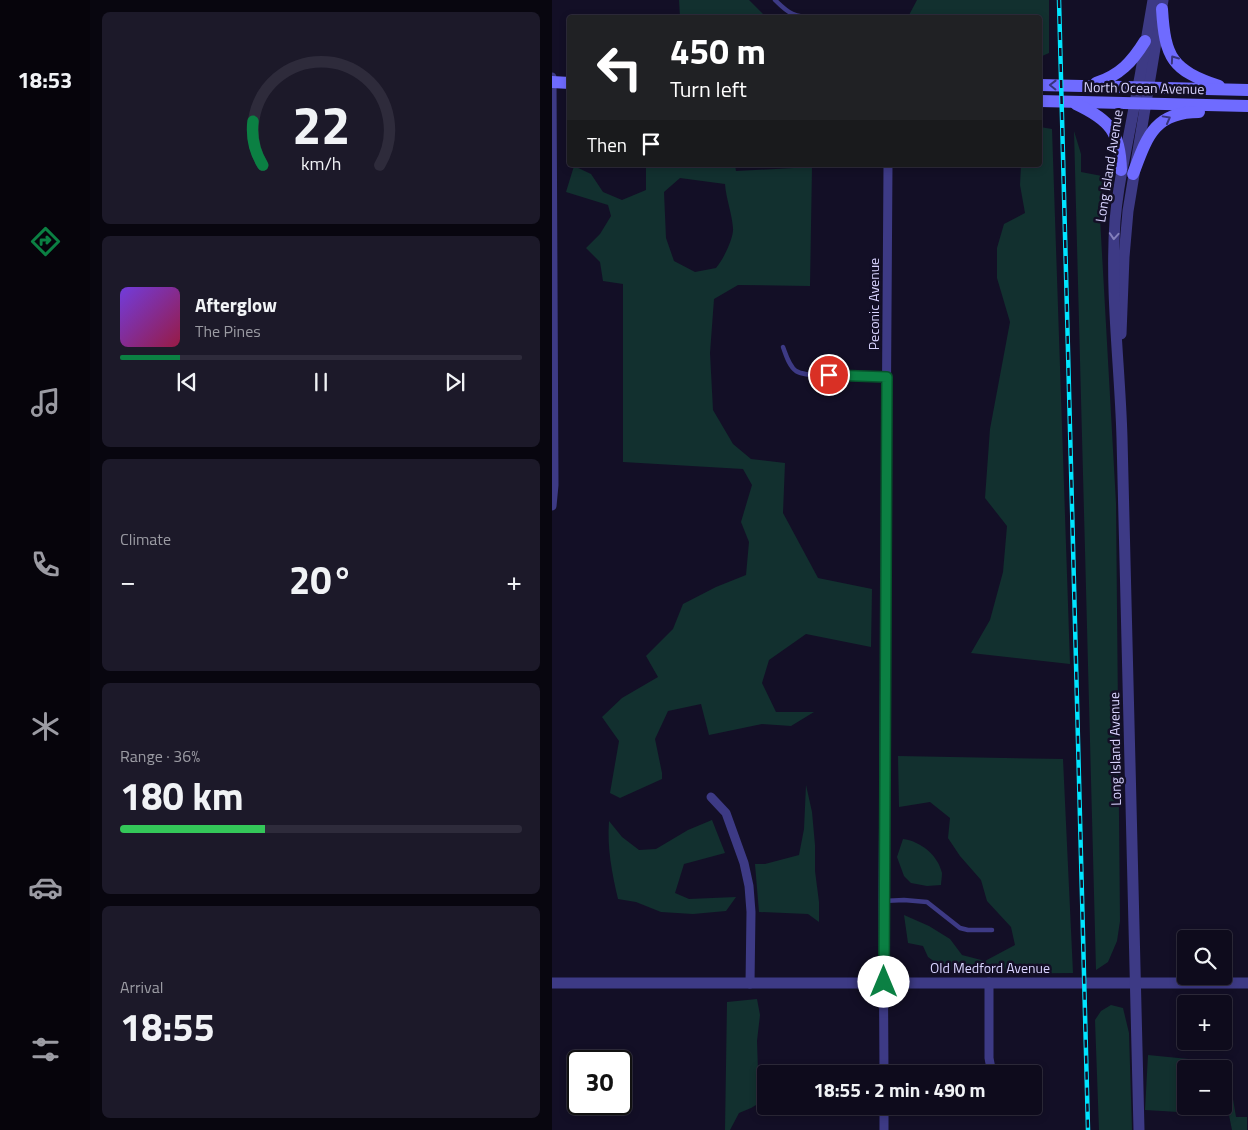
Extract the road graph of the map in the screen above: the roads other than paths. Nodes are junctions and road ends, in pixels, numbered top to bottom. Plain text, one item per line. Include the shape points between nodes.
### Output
1 (774, 0) edge
2 (1153, 0) edge
3 (1163, 4) edge
4 (794, 15) edge
5 (1145, 41) junction
6 (552, 77) edge
7 (552, 82) edge
8 (567, 83) edge
9 (1042, 85) edge
10 (1088, 86) junction
11 (1143, 88) junction
12 (1230, 90) junction
13 (1248, 90) edge
14 (1042, 101) edge
15 (1071, 102) junction
16 (1140, 103) junction
17 (1248, 107) edge
18 (888, 167) edge
19 (1127, 172) junction
20 (783, 347) dead end
21 (887, 377) junction
22 (552, 383) edge
23 (552, 506) edge
24 (711, 797) dead end
25 (883, 901) junction
26 (992, 930) dead end
27 (884, 982) junction
28 (989, 982) junction
29 (552, 983) edge
30 (1135, 983) junction
31 (1248, 983) edge
32 (750, 984) junction
33 (884, 1065) edge
34 (990, 1065) edge
35 (884, 1115) edge
36 (884, 1130) edge
37 (1139, 1130) edge

1 - 4 lane
2 - 5 street, Long Island Avenue
3 - 11 street, Long Island Avenue
12 -> 3 main road via 1194,77 1173,60 1166,42
5 - 10 main road via 1122,71
5 - 11 street, Long Island Avenue
6 - 7 street
7 - 8 main road
7 - 22 street
10 -> 9 main road, North Ocean Avenue
10 - 11 main road, North Ocean Avenue
11 - 12 main road, North Ocean Avenue
11 - 16 street, Long Island Avenue
12 - 13 main road, North Ocean Avenue
14 - 15 main road, North Ocean Avenue
15 - 16 main road, North Ocean Avenue
15 - 19 main road via 1098,116 1110,128
16 - 17 main road, North Ocean Avenue
16 - 19 street, Long Island Avenue
19 -> 17 main road via 1148,137 1166,119 1188,112
18 - 21 street, Peconic Avenue
19 - 30 street, Long Island Avenue via 1115,220 1113,267 1126,555
20 - 21 lane via 790,364 797,371 810,375
21 - 25 street, Peconic Avenue
22 - 23 street
24 - 32 street via 726,813 749,886
25 - 26 lane via 927,902 960,928
25 - 27 street, Peconic Avenue
27 - 28 street, Old Medford Avenue
27 - 32 street, Old Medford Avenue
27 - 33 street, Peconic Avenue
28 - 30 street, Old Medford Avenue
28 - 34 street
29 - 32 street, Old Medford Avenue
30 - 31 street, Old Medford Avenue
30 - 37 street, Long Island Avenue
35 - 36 street

